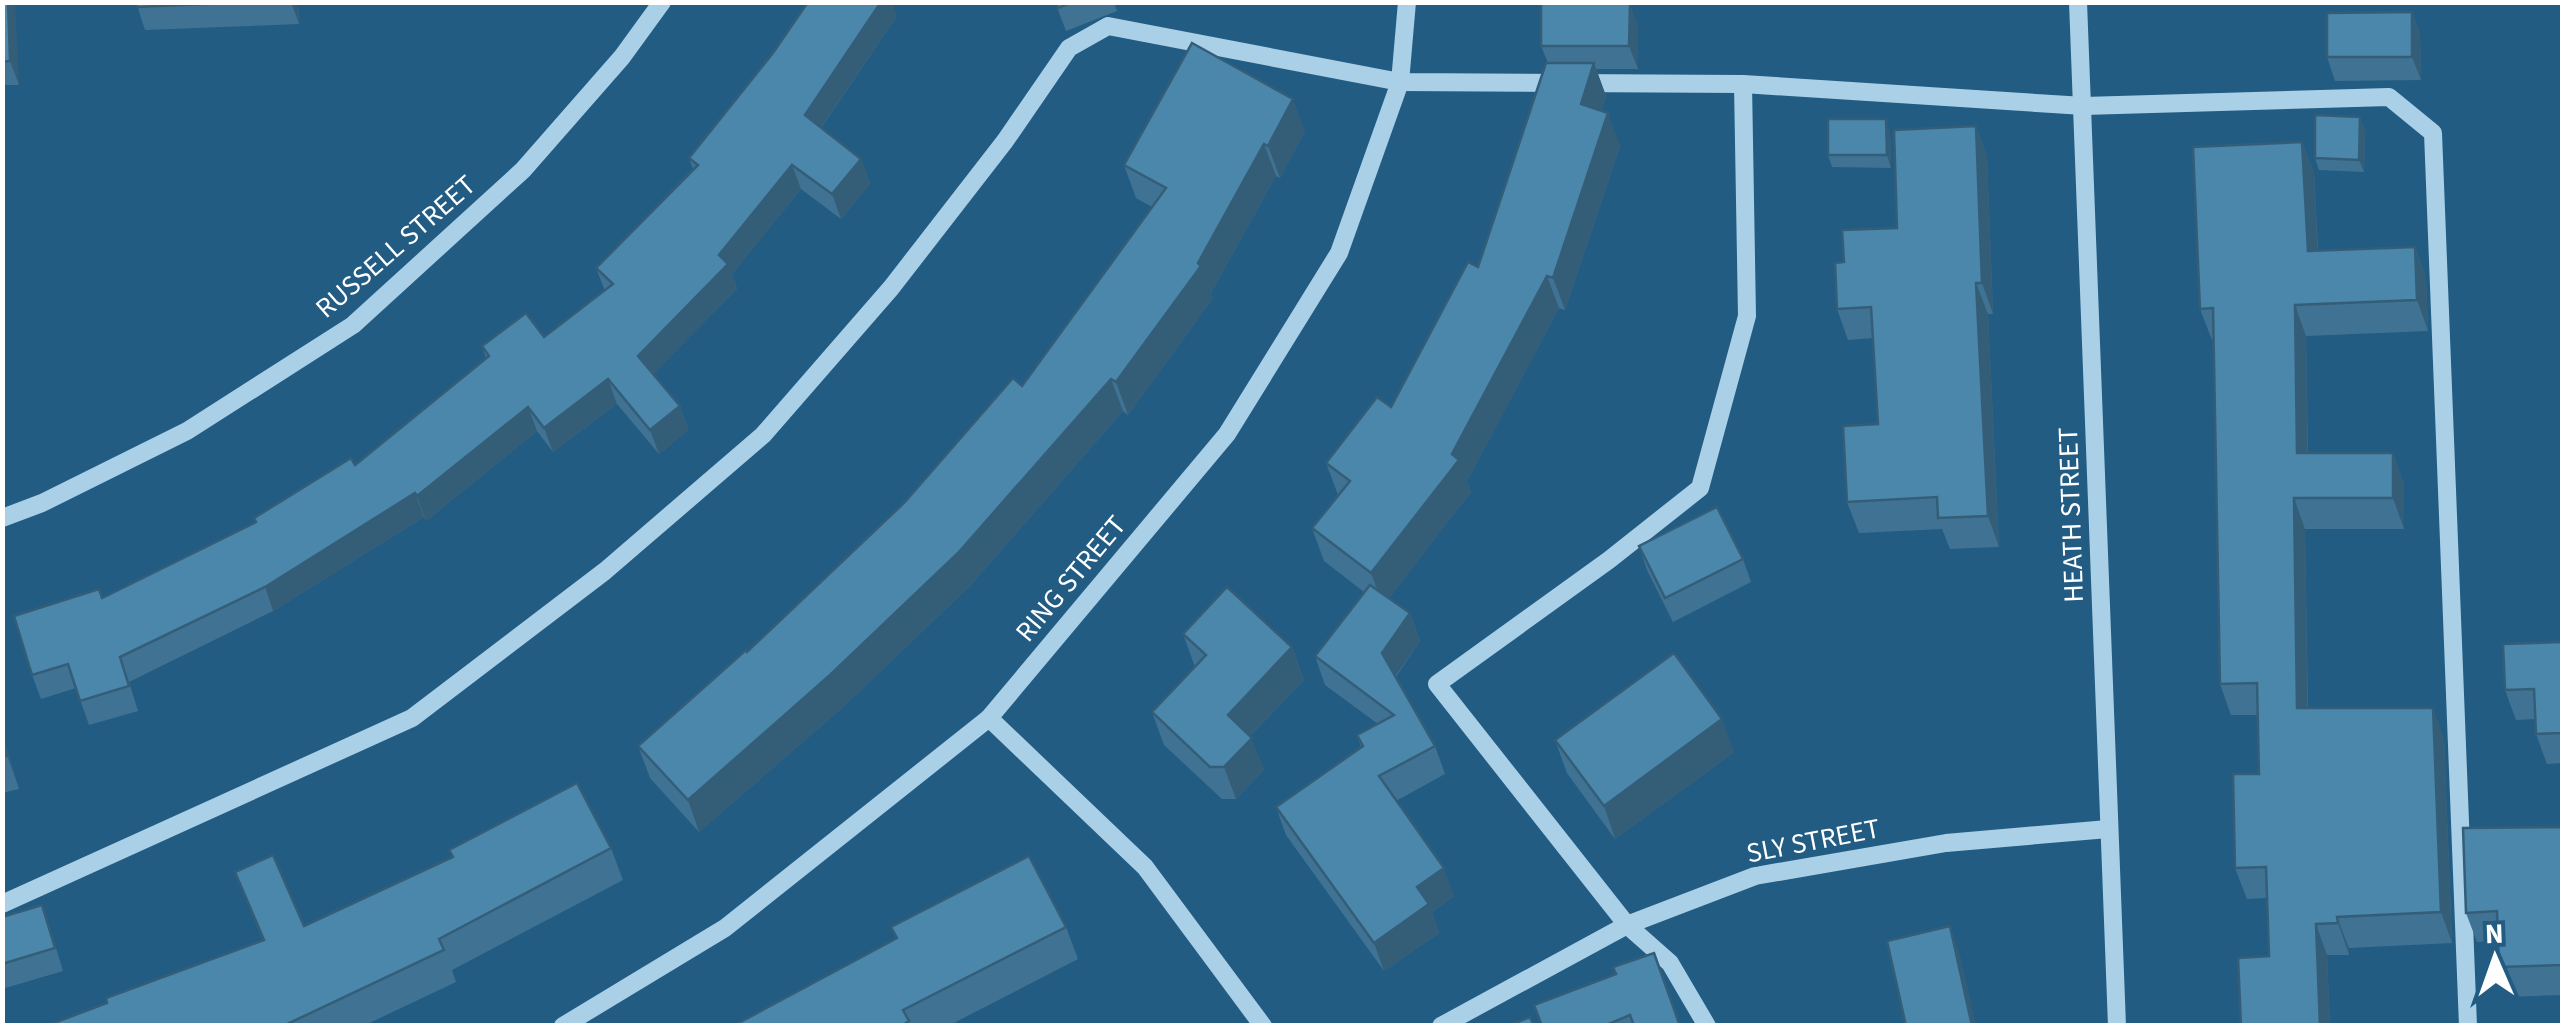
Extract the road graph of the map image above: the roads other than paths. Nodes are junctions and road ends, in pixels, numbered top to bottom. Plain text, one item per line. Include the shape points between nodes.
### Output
1 (662, 2) edge
2 (1406, 2) edge
3 (2078, 2) edge
4 (1400, 82) junction
5 (1743, 84) junction
6 (2084, 106) junction
7 (2, 518) edge
8 (989, 718) junction
9 (2108, 828) junction
10 (2, 904) edge
11 (1627, 925) junction
12 (564, 1026) edge
13 (1263, 1026) edge
14 (1441, 1026) edge
15 (1706, 1026) edge
16 (2117, 1026) edge
17 (2468, 1026) edge

1 - 7 street, RUSSELL STREET via 524,170 354,325 187,431
2 - 4 street, RING STREET
3 - 6 street, HEATH STREET
4 - 5 street
4 - 8 street, RING STREET via 1339,253 1226,434
4 - 10 street via 1108,26 1069,48 891,288 763,435 605,570 412,718
5 - 6 street
5 - 11 street via 1747,316 1700,488 1437,684
6 - 9 street, HEATH STREET
6 - 17 street via 2389,97 2433,133
8 - 12 street, RING STREET via 725,928
8 - 13 street via 1145,867
9 - 11 street, SLY STREET via 1946,843 1755,876
9 - 16 street, HEATH STREET
11 - 14 street, SLY STREET
11 - 15 street via 1670,963

